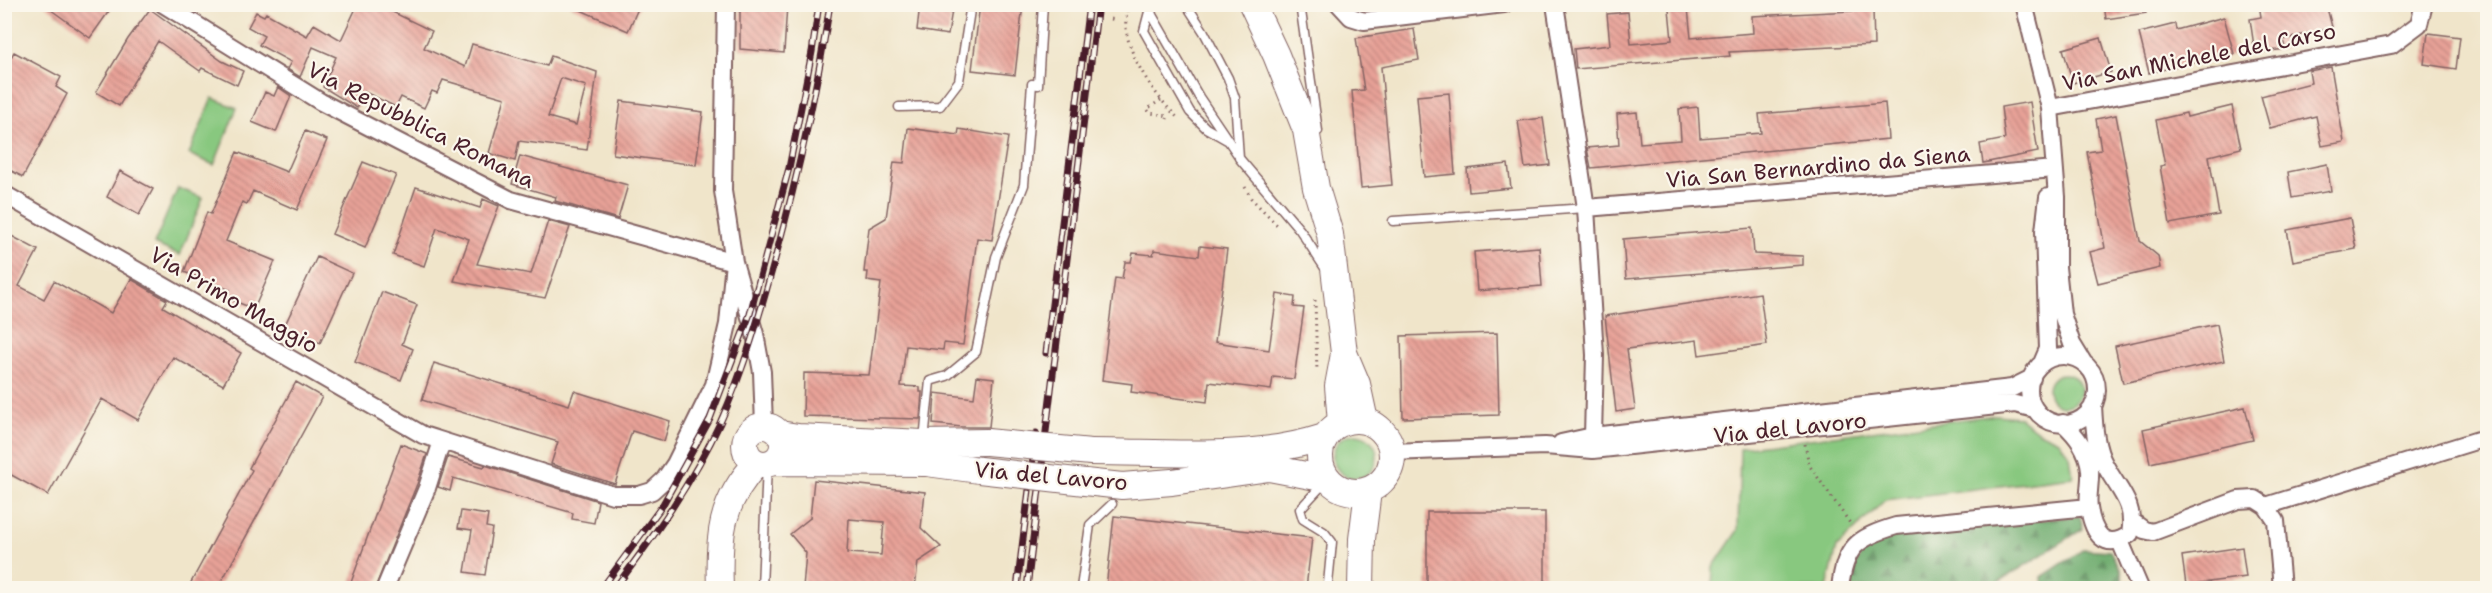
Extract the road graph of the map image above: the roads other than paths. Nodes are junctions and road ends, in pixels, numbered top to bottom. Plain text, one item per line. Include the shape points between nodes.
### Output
1 (726, 4) edge
2 (971, 4) edge
3 (1043, 4) edge
4 (1186, 4) edge
5 (1252, 4) edge
6 (1300, 4) edge
7 (1339, 4) edge
8 (1504, 4) edge
9 (1555, 4) edge
10 (2024, 4) edge
11 (2424, 4) edge
12 (1150, 5) edge
13 (171, 7) edge
14 (899, 107) dead end
15 (2050, 108) junction
16 (1319, 138) dead end
17 (1228, 140) junction
18 (1239, 158) junction
19 (1322, 161) dead end
20 (2054, 169) junction
21 (1316, 188) junction
22 (4, 194) edge
23 (1586, 208) junction
24 (1393, 221) dead end
25 (734, 262) junction
26 (1326, 295) junction
27 (2083, 362) junction
28 (2042, 363) junction
29 (2032, 378) junction
30 (2093, 405) junction
31 (2035, 409) junction
32 (2063, 423) junction
33 (1343, 427) junction
34 (772, 430) junction
35 (1593, 436) junction
36 (2487, 437) edge
37 (442, 441) junction
38 (923, 443) junction
39 (1545, 446) junction
40 (1392, 453) junction
41 (760, 459) junction
42 (2119, 485) junction
43 (1347, 487) junction
44 (2089, 500) junction
45 (1112, 504) dead end
46 (2266, 506) junction
47 (2133, 522) junction
48 (2120, 541) junction
49 (385, 588) edge
50 (720, 588) edge
51 (762, 588) edge
52 (1081, 588) edge
53 (1325, 588) edge
54 (1361, 588) edge
55 (1840, 588) edge
56 (2140, 588) edge
57 (2282, 588) edge

1 - 25 street via 723,191
2 - 14 lane via 959,81 940,106
3 - 38 lane via 1038,85 1032,84 1024,184 996,257 976,352 947,376 930,381
4 - 18 lane via 1210,42 1235,98
5 - 21 main road via 1306,130
6 - 16 lane
7 - 8 street via 1351,17 1364,21
9 - 23 street
10 - 15 street
11 - 15 street, Via San Michele del Carso via 2419,24 2391,45
12 - 17 lane via 1199,97
12 - 17 lane via 1144,31 1190,112 1206,128
13 - 25 street, Via Repubblica Romana via 321,102 511,200
15 - 20 street
17 - 18 lane
18 - 26 lane via 1320,259
19 - 21 lane
20 - 23 street, Via San Bernardino da Siena
20 - 27 street via 2062,314
20 - 28 street via 2044,231 2048,349
21 - 26 main road via 1330,234
22 - 37 street, Via Primo Maggio via 423,435
23 - 24 lane, Via San Bernardino da Siena
23 - 35 street via 1596,356
25 - 34 street via 755,334
25 - 37 street, Via Primo Maggio via 728,324 714,385 675,464 652,491 613,495
26 - 33 main road via 1357,384
27 - 28 street via 2068,356
27 - 30 street via 2097,384
28 - 29 street
29 - 31 street via 2030,397
29 - 35 street, Via del Lavoro via 2012,388
30 - 32 street via 2083,417
30 - 42 street via 2095,435 2104,465
31 - 32 street via 2043,417
31 - 39 street, Via del Lavoro via 2015,404 1593,450
32 - 44 street via 2081,440 2090,470
33 - 38 main road, Via del Lavoro, bridge via 1299,446 1255,452 1091,453 987,442
33 - 40 main road via 1375,425 1383,432
33 - 43 main road via 1319,459 1321,470
34 - 38 main road, Via del Lavoro via 798,437
34 - 41 main road via 783,448
34 - 41 main road via 752,429 747,434
35 - 39 street, Via del Lavoro
36 - 46 street
37 - 49 street via 427,488
39 - 40 street, Via del Lavoro
40 - 43 main road via 1387,476 1378,485
41 - 43 main road, Via del Lavoro, bridge via 927,463 1122,486 1272,468
41 - 50 main road via 740,482 723,519
41 - 51 lane
42 - 44 street via 2097,483
42 - 47 street
43 - 53 lane via 1300,509 1303,519 1332,542
43 - 54 main road via 1362,539
44 - 48 street via 2096,533 2107,541
44 - 55 street via 1877,531 1849,551
45 - 52 lane via 1090,525
46 - 47 street via 2255,499 2238,500 2153,532
46 - 57 street via 2276,521
47 - 48 street via 2130,534
48 - 56 street

